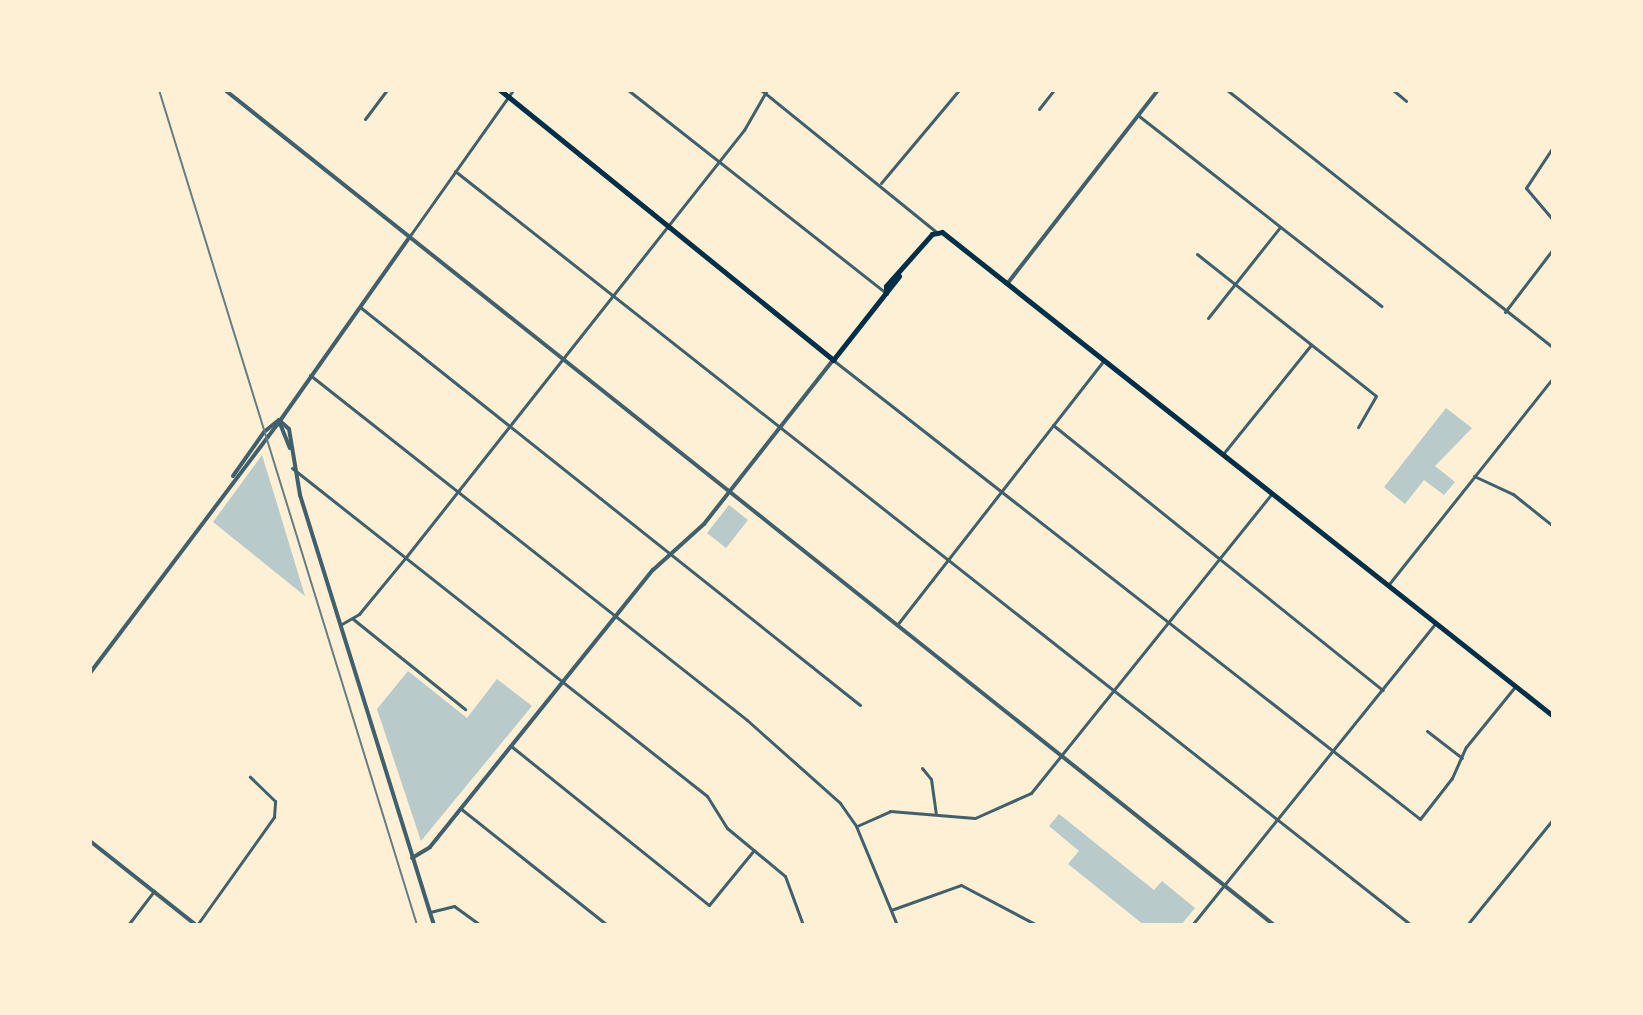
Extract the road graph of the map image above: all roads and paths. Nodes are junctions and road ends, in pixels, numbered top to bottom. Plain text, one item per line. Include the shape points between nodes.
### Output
1 (225, 90) edge
2 (387, 90) edge
3 (500, 90) edge
4 (513, 90) edge
5 (628, 90) edge
6 (761, 90) edge
7 (959, 90) edge
8 (1054, 90) edge
9 (1227, 90) edge
10 (1393, 90) edge
11 (1157, 91) edge
12 (766, 92) edge
13 (508, 98) junction
14 (1406, 101) dead end
15 (1039, 109) dead end
16 (1139, 116) junction
17 (365, 119) dead end
18 (1553, 147) edge
19 (719, 161) junction
20 (455, 171) junction
21 (881, 184) junction
22 (1553, 220) edge
23 (1280, 227) junction
24 (667, 228) junction
25 (935, 231) junction
26 (409, 238) junction
27 (1553, 249) edge
28 (1197, 254) dead end
29 (1007, 284) junction
30 (1237, 285) junction
31 (613, 293) junction
32 (886, 293) junction
33 (1381, 306) dead end
34 (360, 307) junction
35 (1505, 312) junction
36 (1208, 318) dead end
37 (1311, 345) junction
38 (1553, 347) edge
39 (562, 360) junction
40 (833, 360) junction
41 (1104, 360) junction
42 (310, 375) junction
43 (1553, 378) edge
44 (279, 420) junction
45 (1053, 425) junction
46 (510, 426) junction
47 (780, 427) junction
48 (1358, 427) dead end
49 (1223, 455) junction
50 (292, 468) junction
51 (1474, 476) junction
52 (458, 492) junction
53 (728, 493) junction
54 (1000, 493) junction
55 (1272, 493) junction
56 (1553, 526) edge
57 (671, 554) junction
58 (406, 557) junction
59 (948, 558) junction
60 (1219, 560) junction
61 (1388, 585) junction
62 (616, 616) junction
63 (353, 619) junction
64 (1436, 623) junction
65 (340, 625) junction
66 (897, 625) junction
67 (1167, 626) junction
68 (90, 673) edge
69 (562, 682) junction
70 (1515, 686) junction
71 (1383, 690) junction
72 (1114, 692) junction
73 (860, 705) dead end
74 (465, 709) dead end
75 (1553, 716) edge
76 (1427, 731) dead end
77 (511, 746) junction
78 (1332, 754) junction
79 (1062, 756) junction
80 (1462, 758) junction
81 (922, 768) dead end
82 (250, 777) dead end
83 (460, 808) junction
84 (937, 815) junction
85 (1553, 819) edge
86 (1278, 821) junction
87 (856, 826) junction
88 (90, 841) edge
89 (754, 850) junction
90 (412, 858) junction
91 (1225, 885) junction
92 (154, 891) junction
93 (891, 910) junction
94 (430, 912) junction
95 (128, 925) edge
96 (197, 925) edge
97 (434, 925) edge
98 (480, 925) edge
99 (607, 925) edge
100 (803, 925) edge
101 (897, 925) edge
102 (1037, 925) edge
103 (1192, 925) edge
104 (1274, 925) edge
105 (1411, 925) edge
106 (1467, 925) edge

1 - 26 street
2 - 17 street
3 - 13 main road
4 - 13 street
5 - 19 street
6 - 12 street
7 - 21 street
8 - 15 street
9 - 35 street
10 - 14 street
11 - 16 street
12 - 19 street
12 - 21 street
13 - 20 street
13 - 24 main road
16 - 23 street
16 - 29 street
18 - 22 street via 1526,188
19 - 24 street
19 - 32 street
20 - 26 street
20 - 31 street
21 - 25 street
23 - 30 street
23 - 33 street
24 - 31 street
24 - 40 main road
25 - 29 main road
25 - 32 main road via 886,286
26 - 34 street
26 - 39 street
27 - 35 street
28 - 30 street
29 - 41 main road
30 - 36 street
30 - 37 street
31 - 39 street
31 - 47 street
32 - 40 main road
34 - 42 street
34 - 46 street
35 - 38 street
37 - 48 street via 1376,396
37 - 49 street
39 - 46 street
39 - 53 street
40 - 47 street
40 - 54 street
41 - 45 street
41 - 49 main road
42 - 44 street
42 - 52 street
43 - 51 street
44 - 50 street via 289,429
44 - 68 street via 255,443
45 - 54 street
45 - 60 street
46 - 52 street
46 - 57 street
47 - 53 street
47 - 59 street
49 - 55 main road
50 - 58 street
50 - 65 street
51 - 56 street via 1513,494
51 - 61 street
52 - 58 street
52 - 62 street
53 - 57 street via 694,536
53 - 66 street
54 - 59 street
54 - 67 street
55 - 60 street
55 - 61 main road
57 - 62 street
57 - 73 street
58 - 63 street
58 - 69 street
59 - 66 street
59 - 72 street
60 - 67 street
60 - 71 street
61 - 64 main road
62 - 69 street
62 - 87 street via 747,720 840,803
63 - 65 street
63 - 74 street
64 - 70 main road
64 - 71 street
65 - 90 street
66 - 79 street
67 - 72 street
67 - 78 street
69 - 77 street
69 - 89 street via 707,796 727,828
70 - 75 main road
70 - 80 street
71 - 78 street
72 - 79 street
72 - 86 street
76 - 80 street
77 - 83 street
77 - 89 street via 709,905
78 - 80 street via 1420,819
78 - 86 street
79 - 84 street via 1025,797 975,818
79 - 91 street
81 - 84 street via 931,779
82 - 96 street via 275,801 274,817
83 - 90 street via 426,851
83 - 99 street
84 - 87 street via 890,811
85 - 106 street
86 - 91 street
86 - 105 street
87 - 93 street
88 - 92 street
89 - 100 street via 785,876
90 - 94 street
91 - 103 street
91 - 104 street
92 - 95 street
92 - 96 street
93 - 101 street
93 - 102 street via 961,885
94 - 97 street
94 - 98 street via 454,906

